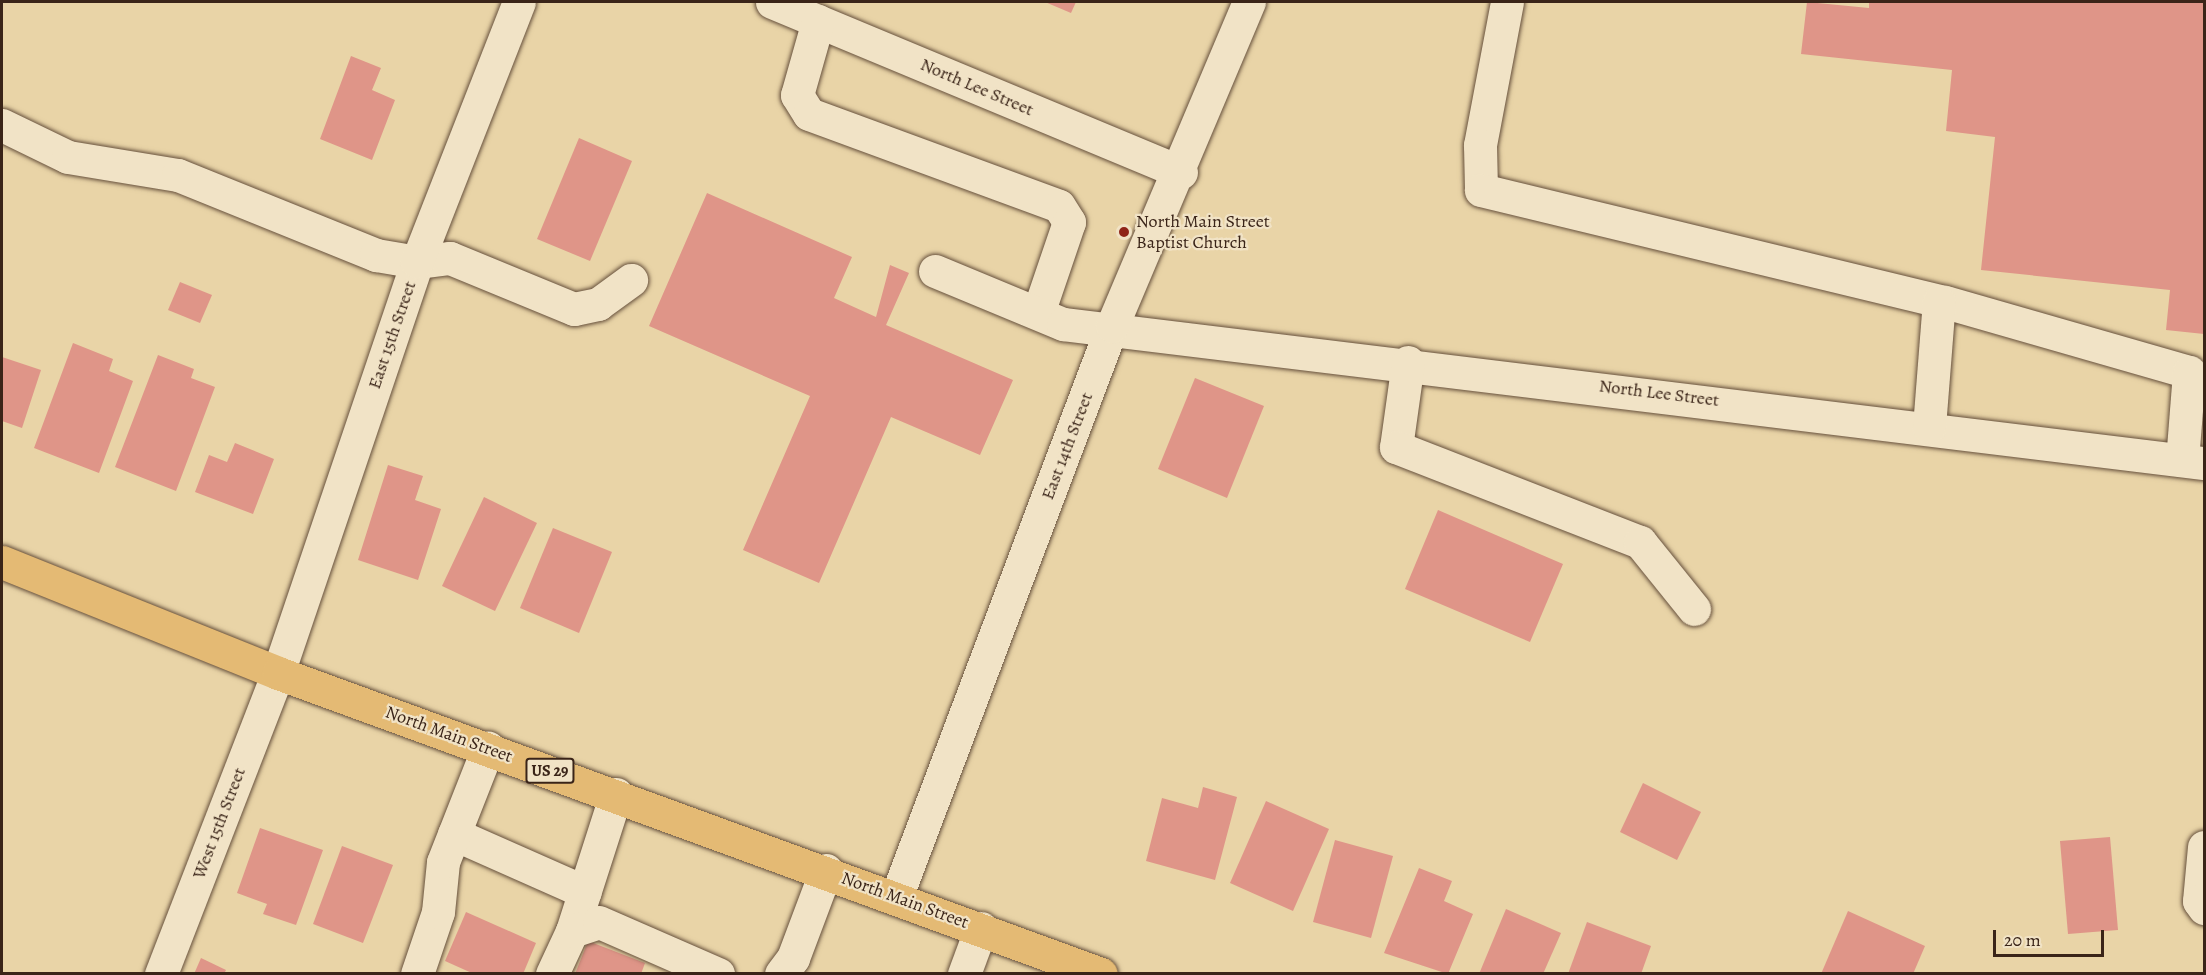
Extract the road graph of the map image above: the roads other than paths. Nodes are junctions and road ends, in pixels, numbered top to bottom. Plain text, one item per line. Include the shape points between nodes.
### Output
1 (519, 2) edge
2 (772, 2) edge
3 (1249, 2) edge
4 (1507, 2) edge
5 (818, 21) junction
6 (2, 125) edge
7 (1181, 172) junction
8 (417, 262) junction
9 (935, 271) dead end
10 (631, 280) dead end
11 (1939, 301) junction
12 (1038, 313) junction
13 (1112, 326) junction
14 (1408, 362) junction
15 (2197, 374) edge
16 (1929, 427) junction
17 (2193, 462) edge
18 (2, 562) edge
19 (1694, 609) dead end
20 (278, 673) junction
21 (488, 748) junction
22 (616, 794) junction
23 (454, 834) junction
24 (2205, 847) edge
25 (826, 870) junction
26 (585, 892) junction
27 (897, 895) junction
28 (2205, 908) edge
29 (981, 928) junction
30 (572, 931) junction
31 (161, 974) edge
32 (417, 974) edge
33 (552, 974) edge
34 (718, 974) edge
35 (781, 974) edge
36 (964, 974) edge
37 (1101, 974) edge

1 - 8 street, East 15th Street
2 - 5 street, North Lee Street
3 - 7 street, East 14th Street
4 - 11 street via 1480,145 1481,190
5 - 7 street, North Lee Street
5 - 12 street via 797,95 809,114 1059,206 1069,222
6 - 8 street via 68,156 178,175 376,255
7 - 13 street, East 14th Street
8 - 10 street via 450,258 574,309 598,304
8 - 20 street, East 15th Street
9 - 12 street, North Lee Street
11 - 15 street
11 - 16 street
12 - 13 street, North Lee Street via 1064,324
13 - 14 street, North Lee Street
13 - 27 street, East 14th Street
14 - 16 street, North Lee Street
14 - 19 street via 1396,447 1640,542
15 - 17 street
16 - 17 street, North Lee Street
18 - 20 main road, North Main Street / US 29
20 - 21 main road, North Main Street / US 29
20 - 31 street, West 15th Street
21 - 22 main road, North Main Street / US 29
21 - 23 street
22 - 25 main road, North Main Street / US 29
22 - 26 street
23 - 26 street
23 - 32 street via 443,862 438,912
24 - 28 street via 2199,901
25 - 27 main road, North Main Street / US 29
25 - 35 street via 793,958
26 - 30 street
27 - 29 main road, North Main Street / US 29
29 - 36 street
29 - 37 main road, North Main Street / US 29
30 - 33 street
30 - 34 street via 599,922

